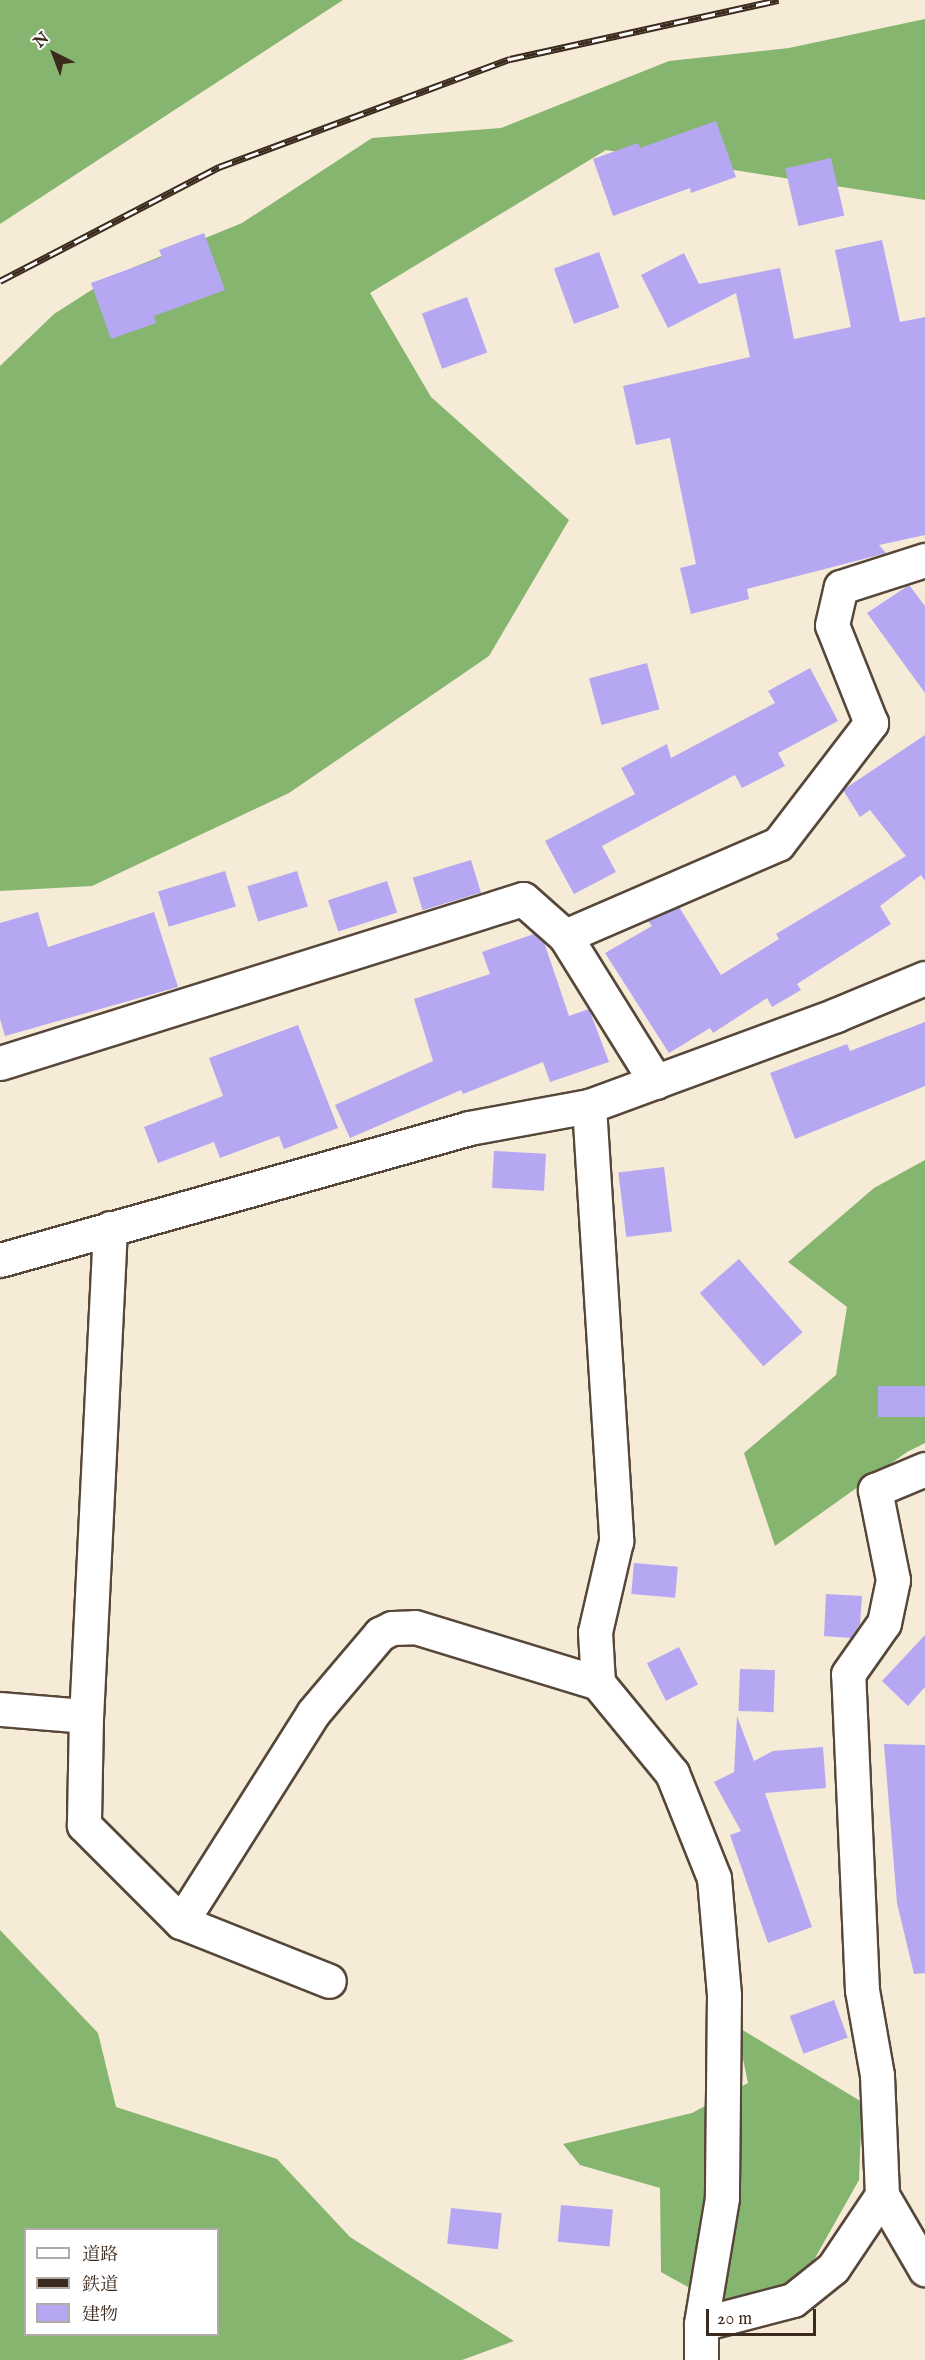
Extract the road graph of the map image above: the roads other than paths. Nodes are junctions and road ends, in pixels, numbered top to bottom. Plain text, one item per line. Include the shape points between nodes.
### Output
1 (925, 560) edge
2 (565, 936) junction
3 (925, 978) edge
4 (0, 1063) edge
5 (656, 1082) junction
6 (589, 1106) junction
7 (110, 1228) junction
8 (0, 1260) edge
9 (925, 1469) edge
10 (598, 1683) junction
11 (0, 1709) edge
12 (86, 1716) junction
13 (181, 1922) junction
14 (329, 1981) dead end
15 (882, 2195) junction
16 (925, 2269) edge
17 (701, 2324) junction
18 (701, 2360) edge

1 - 2 street via 841,587 832,625 871,723 778,844
2 - 4 street via 522,899
2 - 5 street
3 - 5 street
5 - 6 street
6 - 7 street via 469,1128
6 - 10 street via 616,1541 595,1632
7 - 8 street
7 - 12 street
9 - 15 street via 875,1490 893,1581 884,1623 848,1674 862,1990 877,2075
10 - 13 street via 415,1627 392,1628 380,1634 313,1713
10 - 17 street via 672,1773 714,1878 724,1995 722,2198
11 - 12 street
12 - 13 street via 84,1825
13 - 14 street
15 - 16 street
15 - 17 street via 833,2268 793,2300
17 - 18 street

